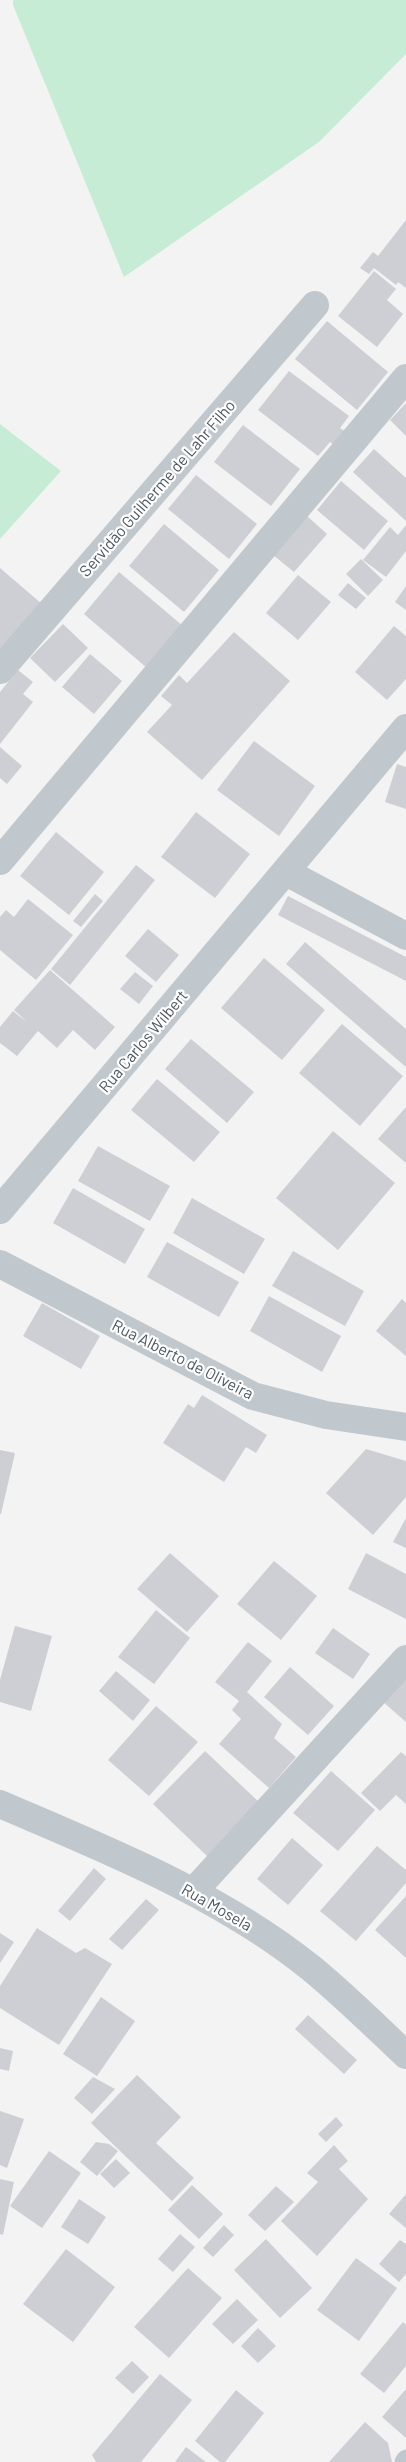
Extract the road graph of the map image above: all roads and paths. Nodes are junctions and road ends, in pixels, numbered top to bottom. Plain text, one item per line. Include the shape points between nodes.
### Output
1 (315, 305) dead end
2 (406, 378) edge
3 (0, 670) edge
4 (406, 728) edge
5 (0, 861) edge
6 (286, 872) junction
7 (406, 936) edge
8 (0, 1210) edge
9 (0, 1264) edge
10 (406, 1427) edge
11 (406, 1659) edge
12 (0, 1804) edge
13 (193, 1892) junction
14 (406, 2055) edge

1 - 3 street, Servidão Guilherme de Lahr Filho
2 - 5 street
4 - 6 street, Rua Carlos Wilbert
6 - 7 street
6 - 8 street, Rua Carlos Wilbert
9 - 10 street, Rua Alberto de Oliveira via 253,1396 326,1415
11 - 13 street
12 - 13 street, Rua Mosela via 141,1865
13 - 14 street, Rua Mosela via 254,1928 310,1967

